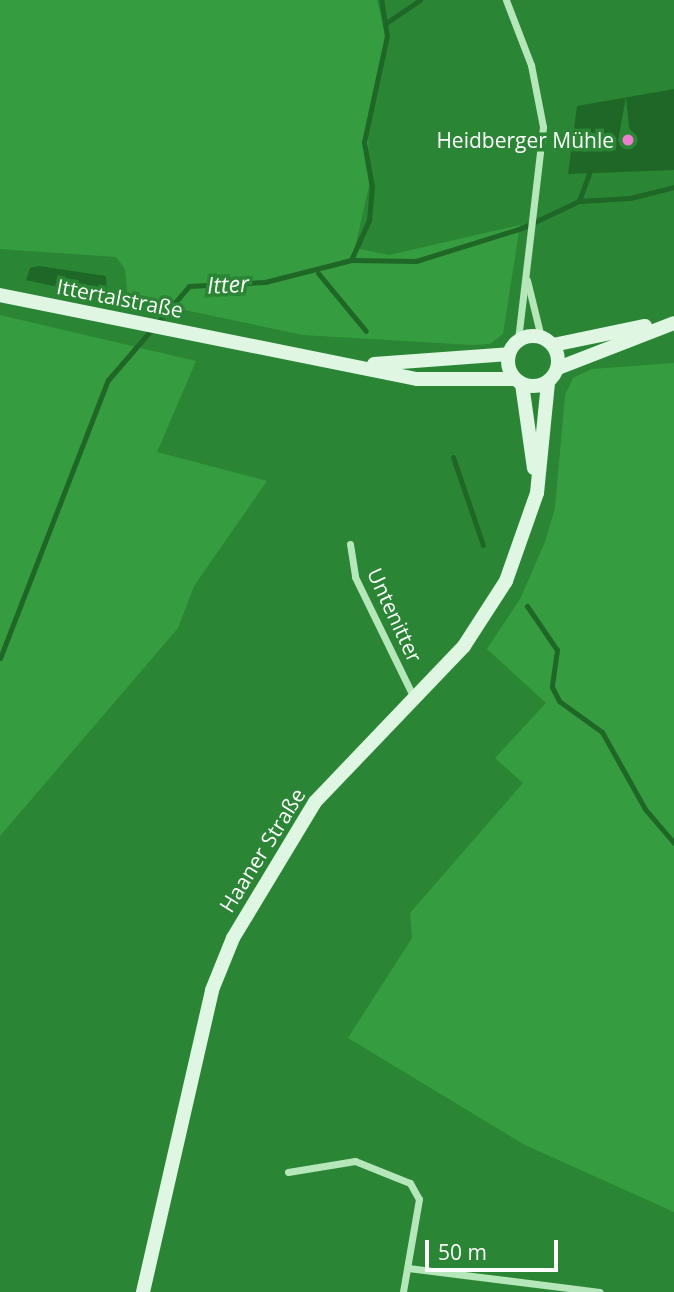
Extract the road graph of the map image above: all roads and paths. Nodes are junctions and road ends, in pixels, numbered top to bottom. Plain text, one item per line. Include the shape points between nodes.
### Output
1 (506, 0) edge
2 (526, 276) junction
3 (0, 295) edge
4 (674, 321) edge
5 (517, 341) junction
6 (547, 341) junction
7 (509, 354) junction
8 (355, 365) junction
9 (558, 368) junction
10 (519, 381) junction
11 (548, 382) junction
12 (537, 493) junction
13 (350, 544) dead end
14 (415, 699) junction
15 (288, 1172) dead end
16 (408, 1268) junction
17 (143, 1292) edge
18 (404, 1292) edge
19 (600, 1292) edge

1 - 2 street via 531,65 543,127
2 - 5 street
2 - 6 street
3 - 8 main road, Ittertalstraße
4 - 6 main road
4 - 9 main road
5 - 6 main road
5 - 7 main road
6 - 9 main road
7 - 8 main road, Ittertalstraße
7 - 10 main road
8 - 10 main road, Ittertalstraße via 417,379
9 - 11 main road
10 - 11 main road, Ittertalstraße
10 - 12 main road, Haaner Straße
11 - 12 main road, Haaner Straße
12 - 14 main road, Haaner Straße via 521,548 486,616
13 - 14 street, Untenitter via 355,577
14 - 17 main road, Haaner Straße via 315,802 233,938 212,990
15 - 16 street via 355,1161 410,1183 418,1199
16 - 18 street
16 - 19 street

